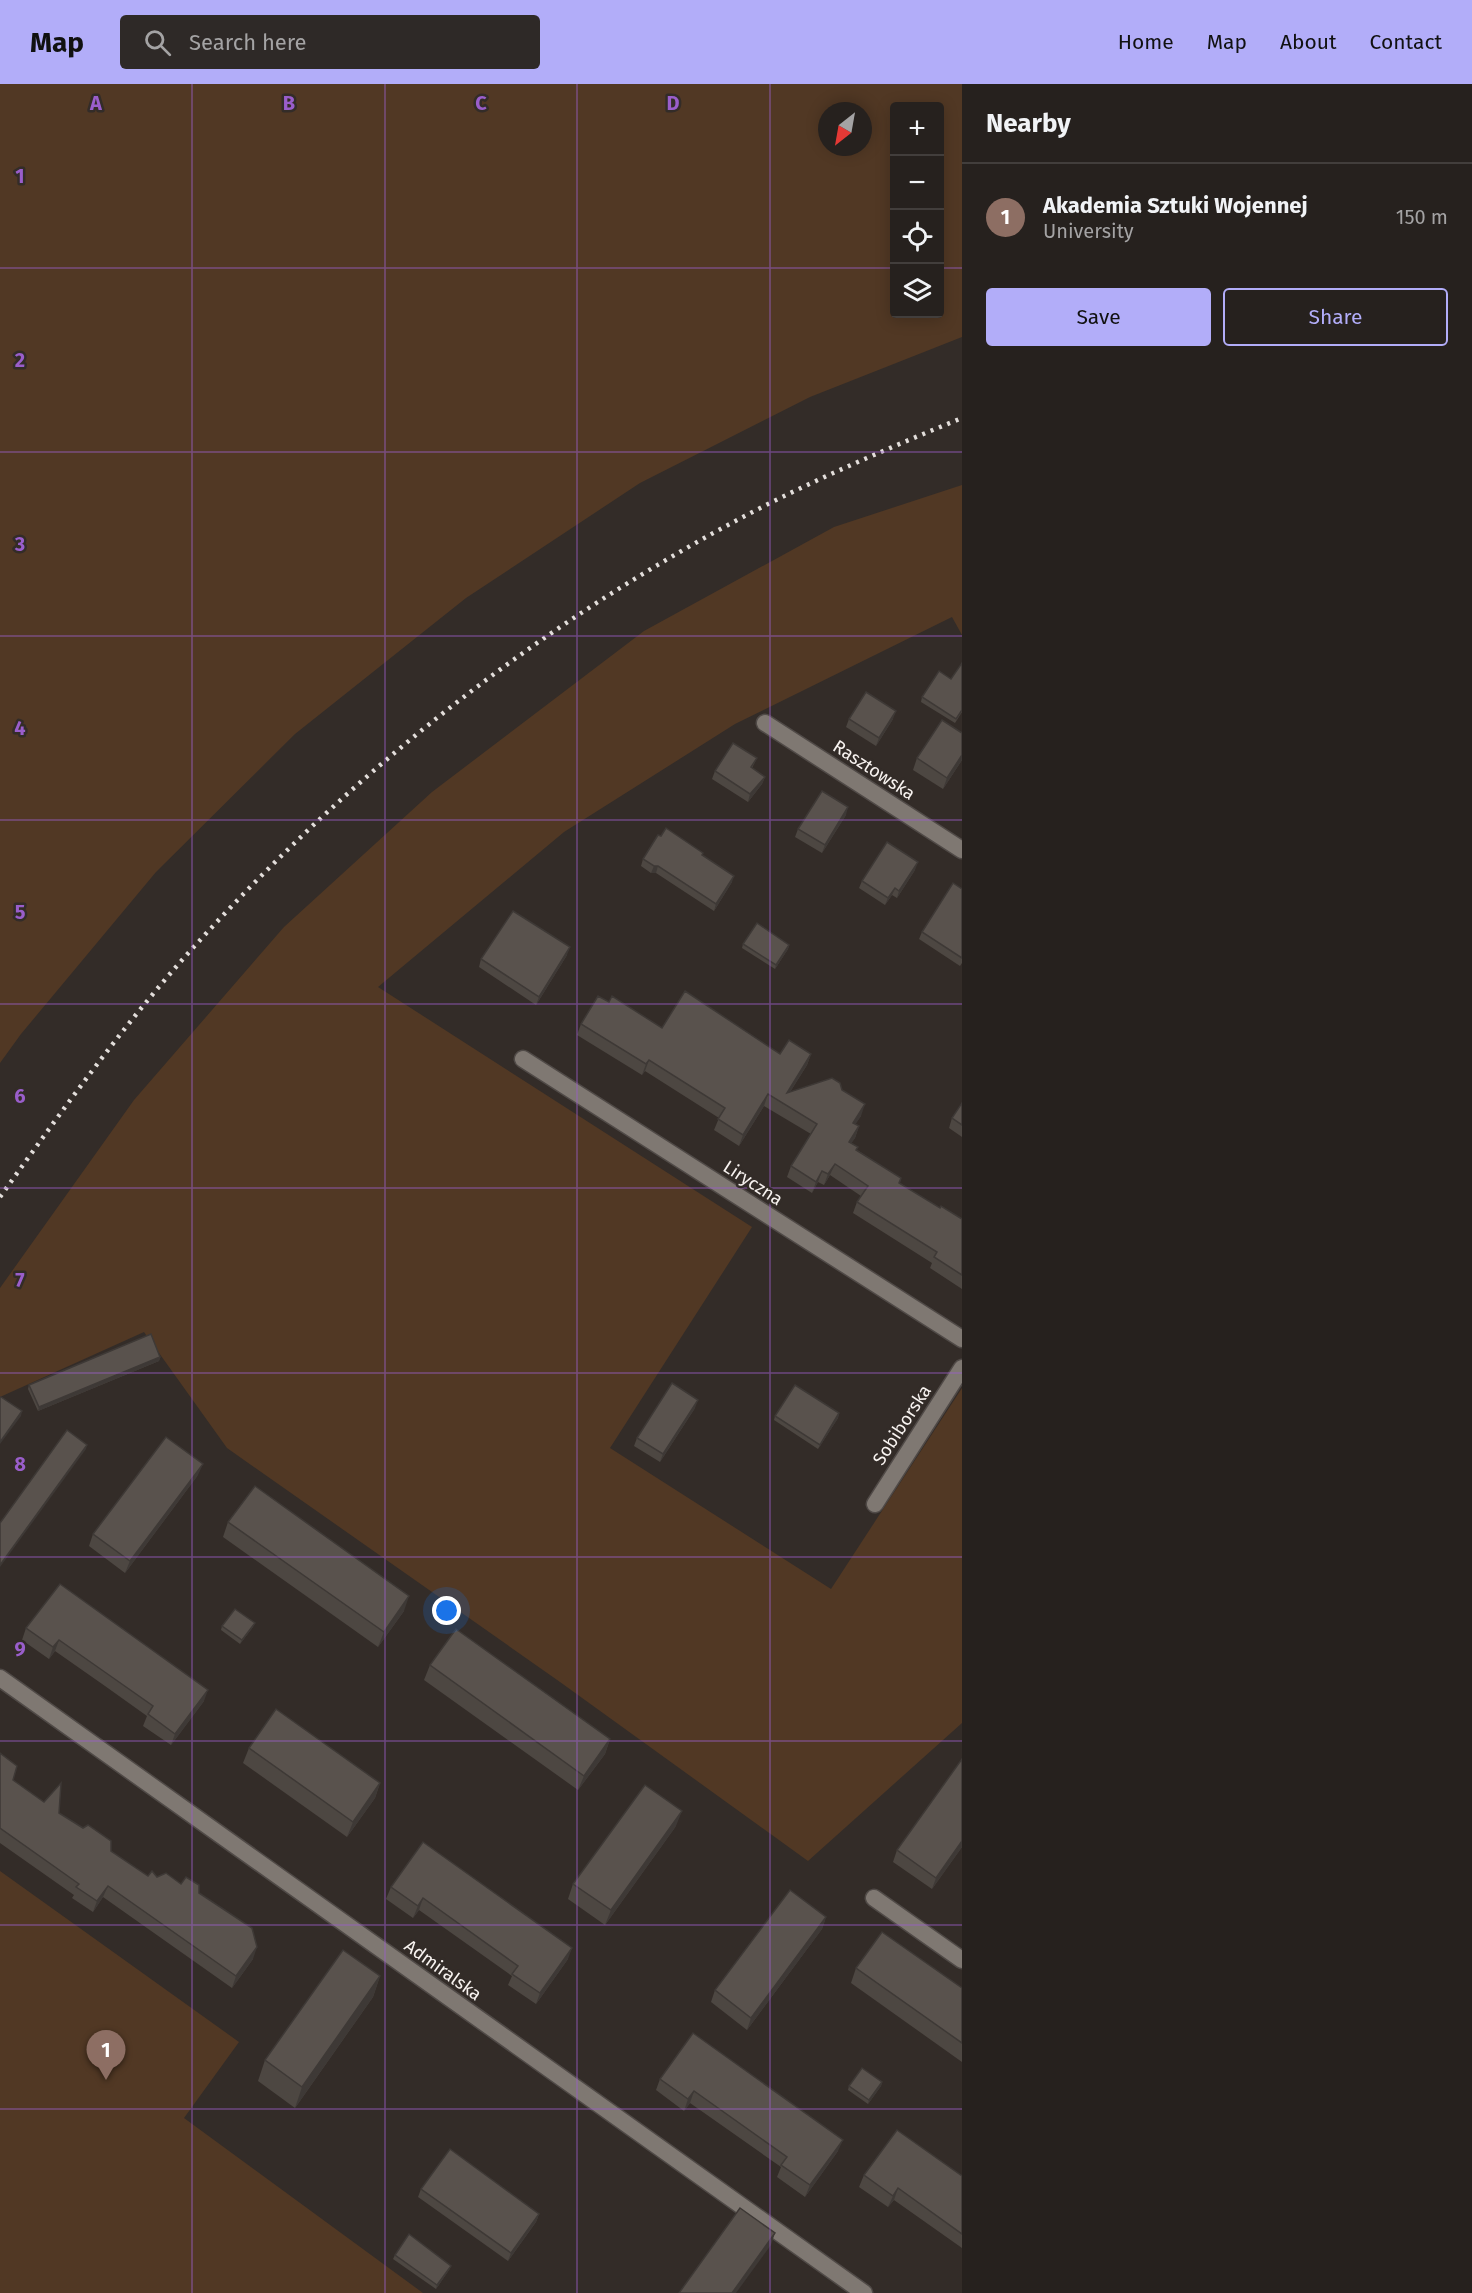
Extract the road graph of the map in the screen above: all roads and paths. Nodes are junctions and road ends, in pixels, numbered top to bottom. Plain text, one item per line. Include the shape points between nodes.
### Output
1 (765, 723) dead end
2 (962, 850) edge
3 (523, 1059) dead end
4 (962, 1340) edge
5 (962, 1368) edge
6 (875, 1504) dead end
7 (0, 1678) edge
8 (874, 1898) dead end
9 (962, 1960) edge
10 (864, 2293) edge

1 - 2 street, Rasztowska
3 - 4 street, Liryczna
5 - 6 street, Sobiborska
7 - 10 street, Admiralska
8 - 9 street

